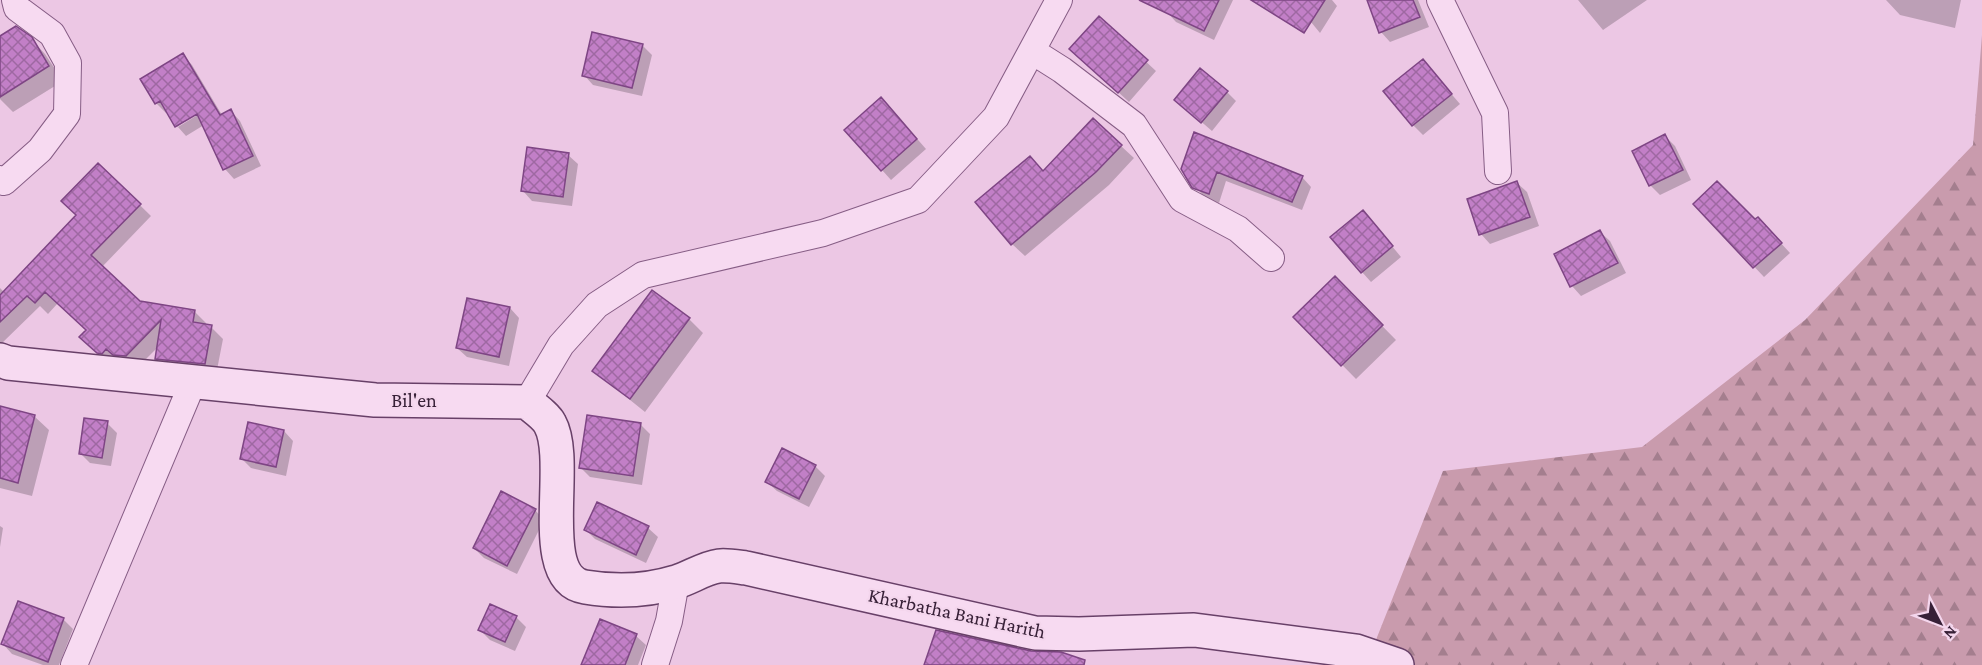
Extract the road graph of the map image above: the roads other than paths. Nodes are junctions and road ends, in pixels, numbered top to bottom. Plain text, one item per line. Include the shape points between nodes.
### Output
1 (15, 0) edge
2 (1059, 0) edge
3 (1440, 0) edge
4 (1032, 51) junction
5 (1498, 171) dead end
6 (0, 179) edge
7 (1271, 258) dead end
8 (0, 360) edge
9 (193, 382) junction
10 (527, 402) junction
11 (676, 582) junction
12 (74, 665) edge
13 (655, 665) edge
14 (1397, 665) edge

1 - 6 street via 17,8 52,34 68,63 67,114 40,150 4,182
2 - 4 street
3 - 5 street via 1495,113
4 - 7 street via 1134,125 1182,199 1238,229
4 - 10 street via 996,117 918,200 823,233 643,274 597,305 561,345
8 - 9 street, Bil'en
9 - 10 street, Bil'en via 375,400
9 - 12 street
10 - 11 street via 550,424 559,458 556,552 565,575 579,586 604,590 647,589
11 - 13 street
11 - 14 street, Kharbatha Bani Harith via 719,566 746,568 1035,633 1194,630 1356,651

